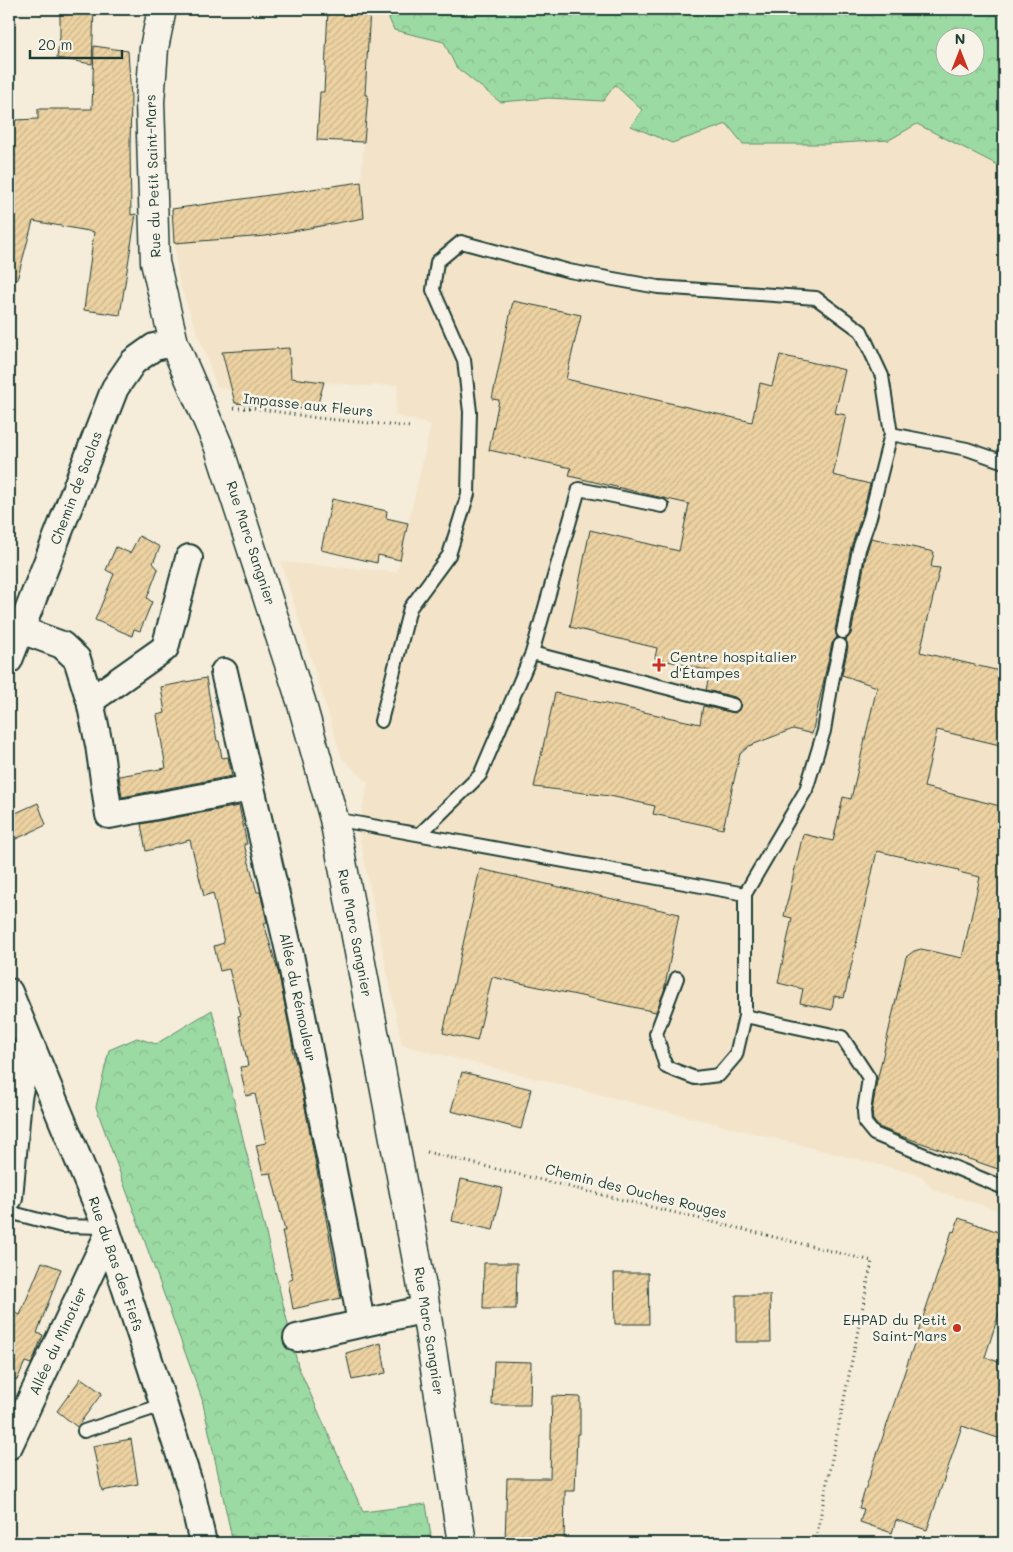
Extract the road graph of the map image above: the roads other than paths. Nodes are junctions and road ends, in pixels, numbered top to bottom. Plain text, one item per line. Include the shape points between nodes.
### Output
1 (162, 9) edge
2 (174, 343) junction
3 (891, 434) junction
4 (1004, 462) edge
5 (662, 506) dead end
6 (189, 558) dead end
7 (21, 630) junction
8 (843, 632) dead end
9 (840, 645) dead end
10 (532, 653) junction
11 (9, 660) edge
12 (224, 672) dead end
13 (90, 702) junction
14 (733, 705) dead end
15 (382, 721) dead end
16 (251, 788) junction
17 (334, 819) junction
18 (420, 834) junction
19 (745, 894) junction
20 (678, 978) dead end
21 (9, 992) edge
22 (745, 1016) junction
23 (29, 1042) junction
24 (1004, 1188) edge
25 (9, 1198) edge
26 (9, 1212) edge
27 (107, 1231) junction
28 (426, 1309) junction
29 (361, 1324) junction
30 (297, 1338) dead end
31 (163, 1405) junction
32 (84, 1431) dead end
33 (9, 1446) edge
34 (203, 1543) edge
35 (462, 1543) edge

1 - 2 street, Rue du Petit Saint-Mars via 154,48 150,102 155,262
2 - 7 street, Chemin de Saclas via 154,347 133,362 115,388
2 - 17 street, Rue Marc Sangnier via 218,445 275,615
3 - 4 lane via 967,449
3 - 8 lane via 859,549
3 - 15 lane via 882,376 861,331 816,298 658,287 569,271 461,242 437,262 433,290 464,360 470,412 468,494 449,555 410,608
5 - 10 lane via 579,489
6 - 13 street via 165,648
7 - 11 street, Chemin de Saclas
7 - 13 street via 62,645 77,659
9 - 19 lane via 824,731 806,790
10 - 14 lane
10 - 18 lane via 480,774
12 - 16 street, Allée du Rémouleur
13 - 16 street via 110,815
16 - 29 street, Allée du Rémouleur via 290,955
17 - 18 lane
17 - 28 street, Rue Marc Sangnier
18 - 19 lane
19 - 22 lane
20 - 22 lane via 656,1034 666,1067 695,1078 719,1075 736,1055
21 - 23 street, Rue du Bas des Fiefs
22 - 24 lane via 842,1037 869,1078 864,1111 865,1122 874,1134
23 - 25 street via 18,1098
23 - 27 street, Rue du Bas des Fiefs
26 - 27 lane via 62,1226
27 - 31 street, Rue du Bas des Fiefs
27 - 33 street, Allée du Minotier
28 - 29 street
28 - 35 street, Rue Marc Sangnier
29 - 30 street
31 - 32 lane
31 - 34 street, Rue du Bas des Fiefs via 190,1486

